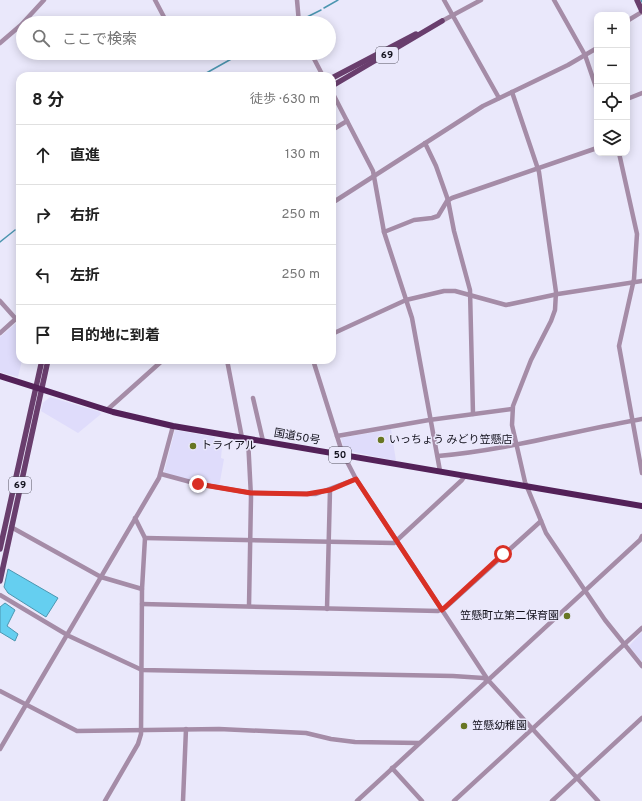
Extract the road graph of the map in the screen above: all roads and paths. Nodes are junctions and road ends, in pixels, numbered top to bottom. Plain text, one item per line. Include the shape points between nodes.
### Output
1 (44, 0) edge
2 (155, 0) edge
3 (297, 0) edge
4 (444, 0) edge
5 (481, 0) edge
6 (554, 0) edge
7 (636, 0) edge
8 (642, 12) edge
9 (29, 16) edge
10 (163, 16) edge
11 (298, 16) edge
12 (453, 16) junction
13 (630, 19) edge
14 (442, 21) junction
15 (16, 29) edge
16 (0, 43) edge
17 (594, 50) edge
18 (585, 55) junction
19 (315, 60) edge
20 (321, 72) edge
21 (336, 76) edge
22 (336, 84) edge
23 (595, 84) edge
24 (512, 92) junction
25 (642, 93) edge
26 (499, 98) junction
27 (630, 98) edge
28 (336, 100) edge
29 (347, 121) junction
30 (336, 128) edge
31 (425, 142) junction
32 (594, 149) edge
33 (620, 156) edge
34 (538, 168) junction
35 (374, 175) junction
36 (336, 200) edge
37 (448, 200) junction
38 (384, 232) junction
39 (642, 281) edge
40 (634, 282) junction
41 (556, 294) junction
42 (471, 296) junction
43 (406, 300) junction
44 (0, 301) edge
45 (16, 315) edge
46 (16, 319) edge
47 (336, 332) edge
48 (0, 333) edge
49 (41, 364) edge
50 (47, 364) edge
51 (159, 364) edge
52 (228, 364) edge
53 (314, 364) edge
54 (0, 376) edge
55 (38, 389) junction
56 (253, 398) dead end
57 (107, 410) junction
58 (512, 410) junction
59 (473, 414) junction
60 (642, 419) edge
61 (431, 420) junction
62 (632, 420) junction
63 (173, 426) junction
64 (337, 436) junction
65 (245, 438) junction
66 (263, 442) junction
67 (517, 445) junction
68 (343, 455) junction
69 (438, 456) junction
70 (440, 471) junction
71 (642, 472) edge
72 (161, 474) junction
73 (465, 476) junction
74 (356, 479) junction
75 (527, 486) junction
76 (330, 490) junction
77 (251, 493) junction
78 (642, 506) edge
79 (135, 518) junction
80 (3, 520) edge
81 (541, 521) junction
82 (11, 527) junction
83 (642, 536) edge
84 (145, 538) junction
85 (251, 541) junction
86 (330, 541) junction
87 (397, 541) junction
88 (0, 549) edge
89 (100, 577) junction
90 (0, 581) edge
91 (142, 589) junction
92 (586, 590) junction
93 (0, 595) edge
94 (142, 604) junction
95 (249, 606) junction
96 (327, 609) junction
97 (442, 610) junction
98 (642, 628) edge
99 (66, 634) junction
100 (624, 644) junction
101 (642, 666) edge
102 (142, 670) junction
103 (488, 680) junction
104 (0, 691) edge
105 (26, 704) junction
106 (642, 718) edge
107 (532, 728) junction
108 (186, 729) junction
109 (141, 731) junction
110 (419, 743) junction
111 (0, 749) edge
112 (392, 768) junction
113 (577, 778) junction
114 (105, 801) edge
115 (183, 801) edge
116 (357, 801) edge
117 (422, 801) edge
118 (454, 801) edge
119 (552, 801) edge
120 (598, 801) edge

1 - 9 street
2 - 10 street
3 - 11 street
4 - 12 street
5 - 12 street
6 - 18 street
7 - 8 main road
8 - 13 street
12 - 14 street
12 - 26 street
14 - 21 main road, 69
14 - 22 main road, 69
15 - 16 street
17 - 18 street
18 - 23 street
18 - 24 street
19 - 20 street
24 - 26 street
24 - 34 street
25 - 27 street
26 - 31 street
28 - 29 street
29 - 30 street
29 - 35 street
31 - 35 street
31 - 37 street
32 - 34 street
33 - 40 street via 636,231
34 - 37 street
34 - 41 street
35 - 36 street
35 - 38 street
37 - 38 street via 438,216 414,220
37 - 42 street
38 - 43 street
39 - 40 street
40 - 41 street
40 - 62 street via 619,342
41 - 42 street via 506,305
41 - 58 street via 551,321 531,360
42 - 43 street via 447,290
42 - 59 street
43 - 47 street
43 - 61 street via 412,318
44 - 45 street
46 - 48 street
49 - 55 main road, 69
50 - 55 main road, 69
51 - 57 street
52 - 65 street
53 - 64 street
54 - 55 highway, 国道50号 / 50
55 - 57 highway, 国道50号 / 50
55 - 80 main road, 69
55 - 82 main road, 69
56 - 66 street
57 - 63 highway, 国道50号 / 50
58 - 59 street
58 - 67 street via 511,421
59 - 61 street
60 - 62 street
61 - 64 street
61 - 69 street
62 - 67 street
62 - 71 street
63 - 65 highway, 国道50号 / 50
63 - 72 street
64 - 68 street
65 - 66 highway, 国道50号 / 50
65 - 77 street
66 - 68 highway, 国道50号 / 50
67 - 69 street
67 - 75 street
68 - 70 highway, 国道50号 / 50
68 - 74 street
69 - 70 street
70 - 73 highway, 国道50号 / 50
72 - 77 street via 198,484
72 - 79 street
73 - 75 highway, 国道50号 / 50
73 - 87 street
74 - 76 street
74 - 87 street
75 - 78 highway, 国道50号 / 50
75 - 81 street
76 - 77 street via 307,494
76 - 86 street
77 - 85 street
79 - 84 street
79 - 89 street
80 - 88 main road, 69
81 - 92 street via 553,544
81 - 97 street
82 - 89 street
82 - 90 main road, 69
83 - 92 street
84 - 85 street
84 - 91 street
85 - 86 street
85 - 95 street
86 - 87 street
86 - 96 street
87 - 97 street
89 - 91 street
89 - 99 street
91 - 94 street
92 - 100 street
92 - 103 street
93 - 99 street
94 - 95 street
94 - 102 street
95 - 96 street
96 - 97 street
97 - 103 street
98 - 100 street
99 - 102 street
99 - 105 street
100 - 101 street
100 - 107 street
102 - 103 street via 453,676
102 - 109 street
103 - 107 street
103 - 110 street
104 - 105 street
105 - 109 street via 76,732
105 - 111 street
106 - 113 street
107 - 113 street
107 - 118 street
108 - 109 street
108 - 110 street via 306,733 355,742
108 - 115 street
109 - 114 street via 138,744
110 - 112 street
112 - 116 street
112 - 117 street
113 - 119 street
113 - 120 street

